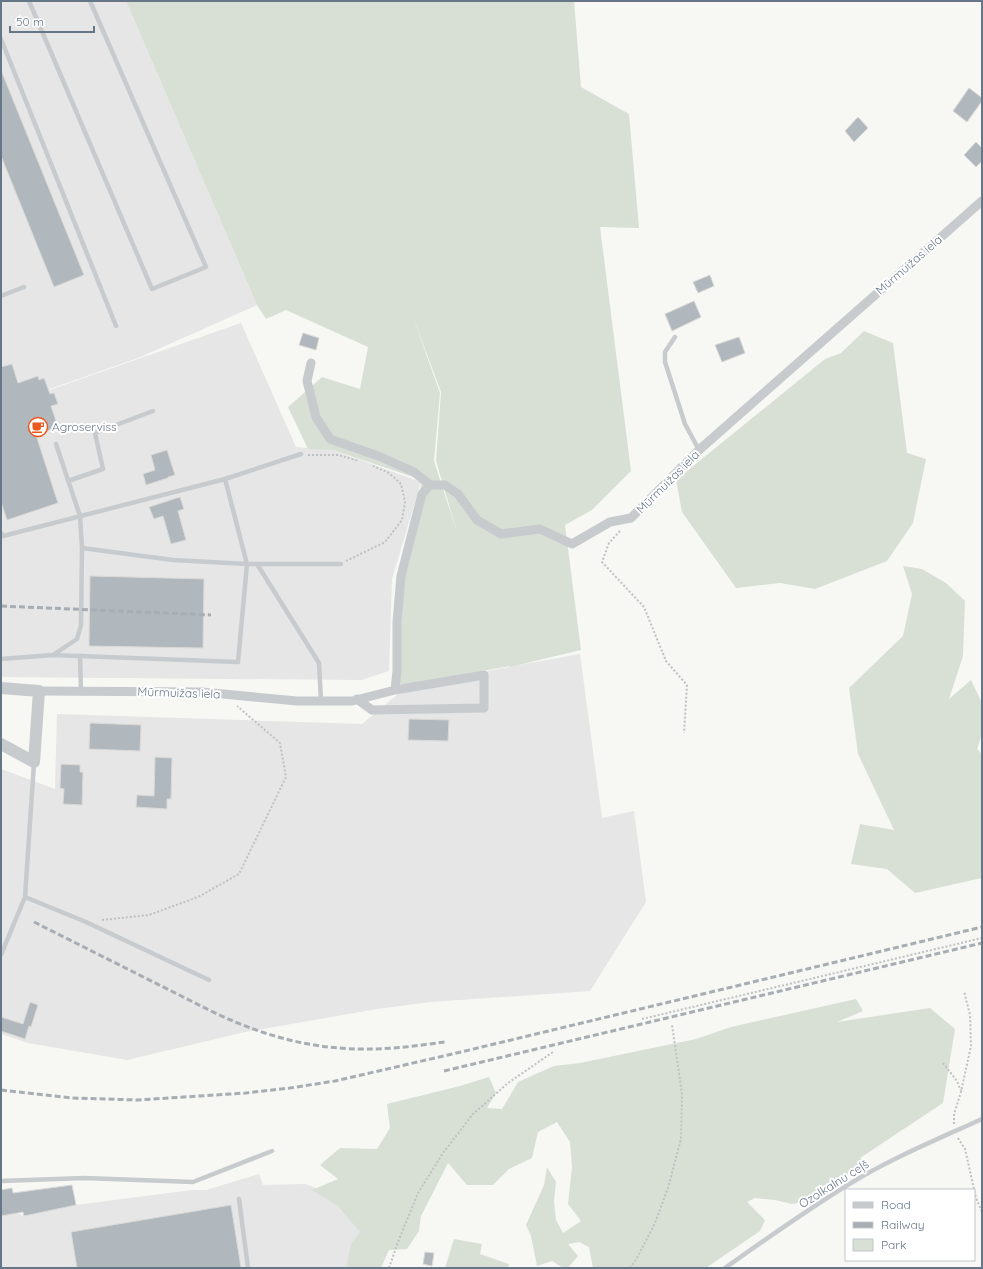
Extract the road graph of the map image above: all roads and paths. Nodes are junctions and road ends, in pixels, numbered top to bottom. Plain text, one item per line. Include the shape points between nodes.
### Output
1 (29, 1) edge
2 (90, 1) edge
3 (1, 39) edge
4 (982, 201) edge
5 (24, 287) dead end
6 (1, 296) edge
7 (116, 326) dead end
8 (674, 337) dead end
9 (311, 363) dead end
10 (153, 411) dead end
11 (56, 444) dead end
12 (699, 450) junction
13 (301, 454) joint
14 (359, 461) dead end
15 (372, 465) dead end
16 (225, 479) junction
17 (68, 481) junction
18 (430, 485) junction
19 (80, 516) junction
20 (631, 518) junction
21 (1, 533) edge
22 (82, 548) junction
23 (247, 564) junction
24 (256, 564) junction
25 (341, 564) joint
26 (53, 656) junction
27 (80, 656) junction
28 (1, 659) edge
29 (1, 688) edge
30 (39, 690) junction
31 (395, 690) junction
32 (81, 691) junction
33 (224, 694) junction
34 (357, 699) junction
35 (321, 701) junction
36 (684, 733) dead end
37 (1, 744) edge
38 (34, 762) junction
39 (25, 897) junction
40 (86, 922) junction
41 (982, 938) edge
42 (1, 955) edge
43 (209, 980) dead end
44 (964, 991) dead end
45 (642, 1020) dead end
46 (672, 1025) dead end
47 (553, 1052) dead end
48 (943, 1063) dead end
49 (961, 1092) junction
50 (982, 1119) edge
51 (955, 1131) junction
52 (272, 1152) dead end
53 (1, 1181) edge
54 (974, 1189) edge
55 (975, 1194) edge
56 (239, 1198) dead end
57 (982, 1212) edge
58 (248, 1268) edge
59 (389, 1268) edge
60 (630, 1268) edge
61 (725, 1268) edge

1 - 2 lane via 152,289 206,267
3 - 7 lane
4 - 12 street, Mūrmuižas iela
5 - 6 lane
8 - 12 lane via 665,352 665,362 685,424
9 - 18 street via 307,381 316,417 330,439 414,472
10 - 17 lane via 95,433 103,469
11 - 17 lane
12 - 20 street, Mūrmuižas iela
13 - 14 path via 338,456
13 - 16 lane
15 - 25 path via 389,473 401,484 405,502 402,520 385,542
16 - 19 lane
16 - 23 lane
17 - 19 lane
18 - 20 street, Mūrmuižas iela via 445,485 458,494 477,520 501,534 540,529 572,544 610,522
18 - 31 street via 422,494 401,576
19 - 21 lane via 3,536
19 - 22 lane
20 - 36 path via 609,543 602,562 644,607 666,660 687,685
22 - 23 lane via 173,560
22 - 26 lane via 81,625 77,639
23 - 24 lane
23 - 27 lane via 238,662
24 - 25 lane
24 - 35 lane via 319,663
26 - 27 lane
26 - 28 lane
27 - 32 lane
29 - 30 street, Mūrmuižas iela
30 - 32 street, Mūrmuižas iela
30 - 38 street
31 - 34 street, Mūrmuižas iela
31 - 34 street, Mūrmuižas iela via 484,676 484,708 372,710
32 - 33 street, Mūrmuižas iela
33 - 35 street, Mūrmuižas iela
33 - 40 path via 280,743 286,777 238,874 198,897 149,915
34 - 35 street, Mūrmuižas iela
37 - 38 street
38 - 39 lane
39 - 40 lane
39 - 42 lane
40 - 43 lane
41 - 45 path
44 - 49 path via 970,1015 971,1046
46 - 60 path via 682,1094 682,1139 655,1223
47 - 59 path via 508,1083 473,1114 443,1153 418,1193
48 - 49 path via 957,1081
49 - 51 path via 954,1114
50 - 51 lane, Ozolkalnu ceļš
51 - 54 path via 965,1149
51 - 61 lane, Ozolkalnu ceļš via 852,1183
52 - 53 lane via 193,1182 84,1178
55 - 57 path
56 - 58 lane

